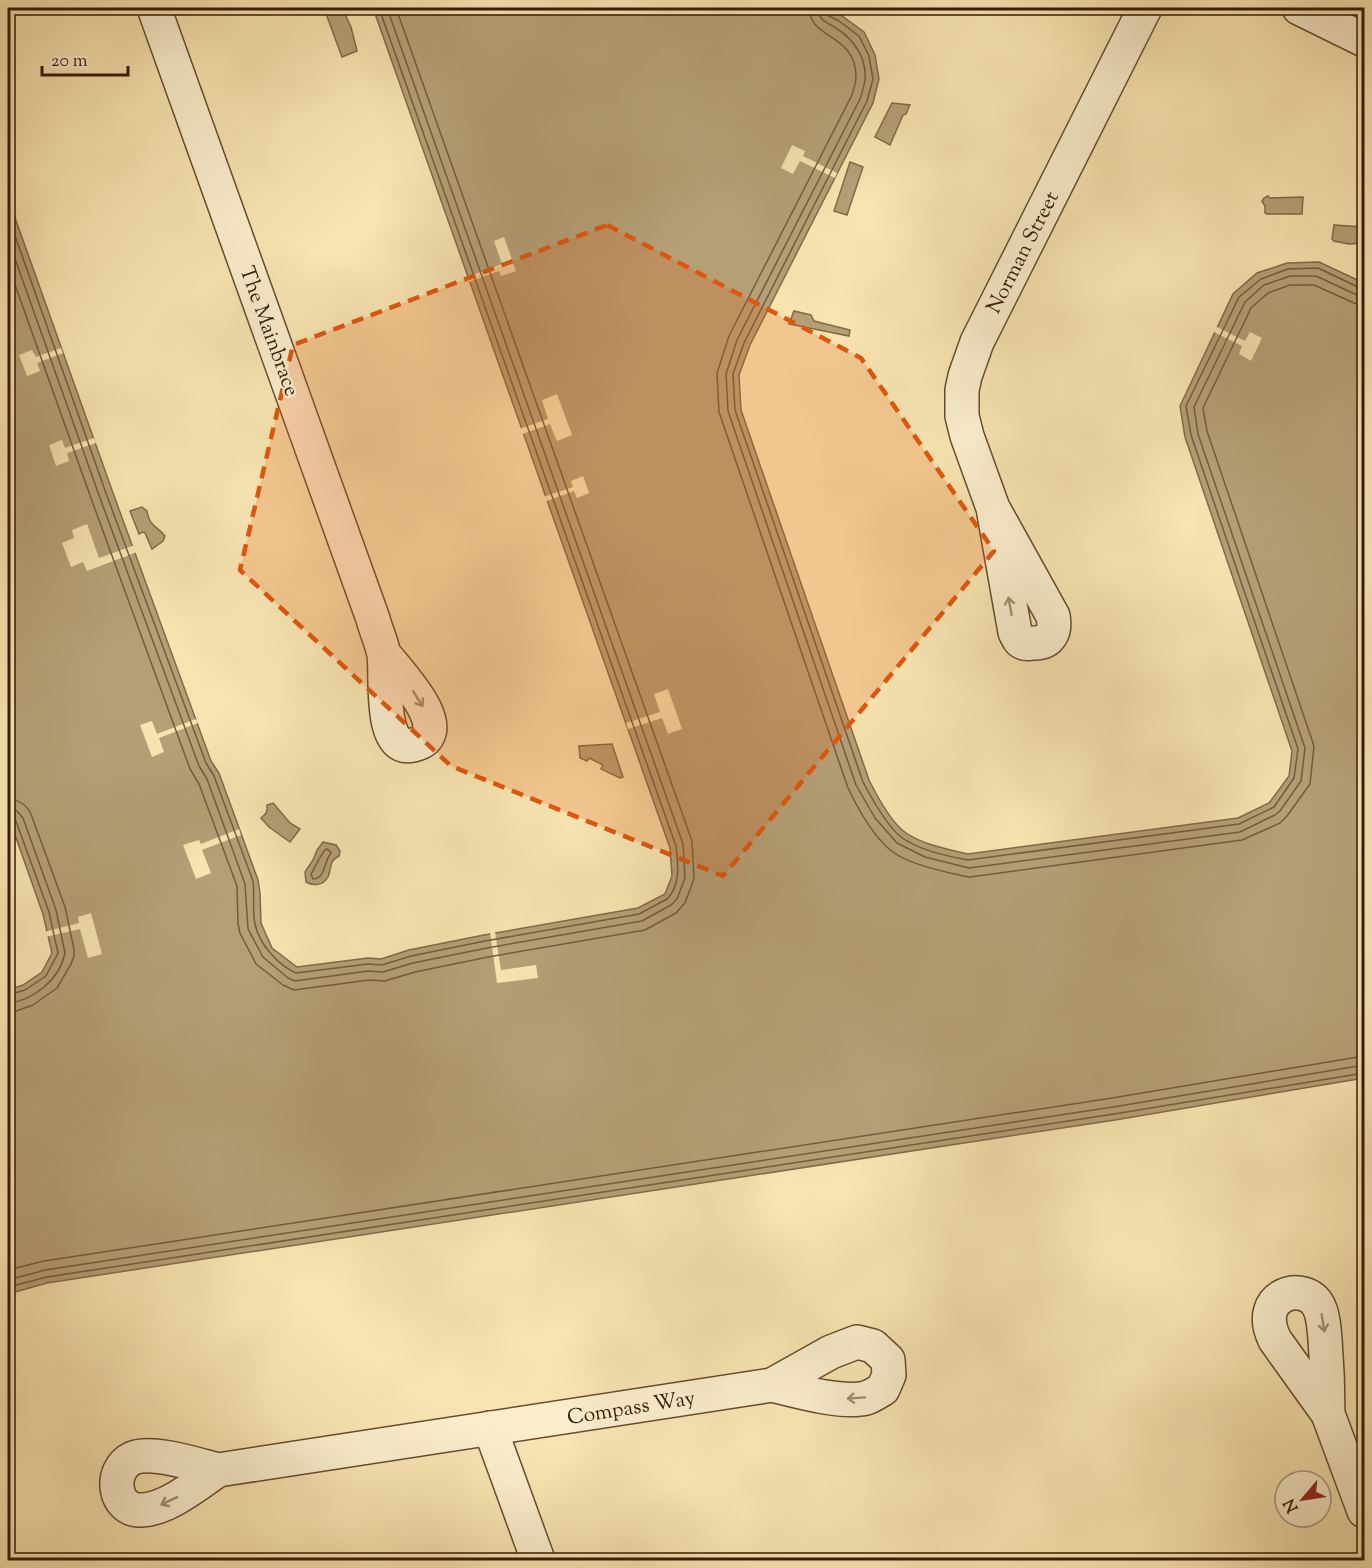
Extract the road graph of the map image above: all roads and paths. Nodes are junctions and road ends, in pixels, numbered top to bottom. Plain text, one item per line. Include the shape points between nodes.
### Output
1 (154, 8) edge
2 (1145, 8) edge
3 (1299, 8) edge
4 (1365, 40) edge
5 (993, 508) dead end
6 (384, 654) dead end
7 (772, 1385) dead end
8 (1328, 1414) dead end
9 (490, 1428) junction
10 (218, 1470) dead end
11 (1365, 1511) edge
12 (538, 1560) edge

1 - 6 street, The Mainbrace
2 - 5 street, Norman Street via 977,342 964,376 962,416
3 - 4 street
7 - 9 street, Compass Way
8 - 11 street
9 - 10 street, Compass Way
9 - 12 street

